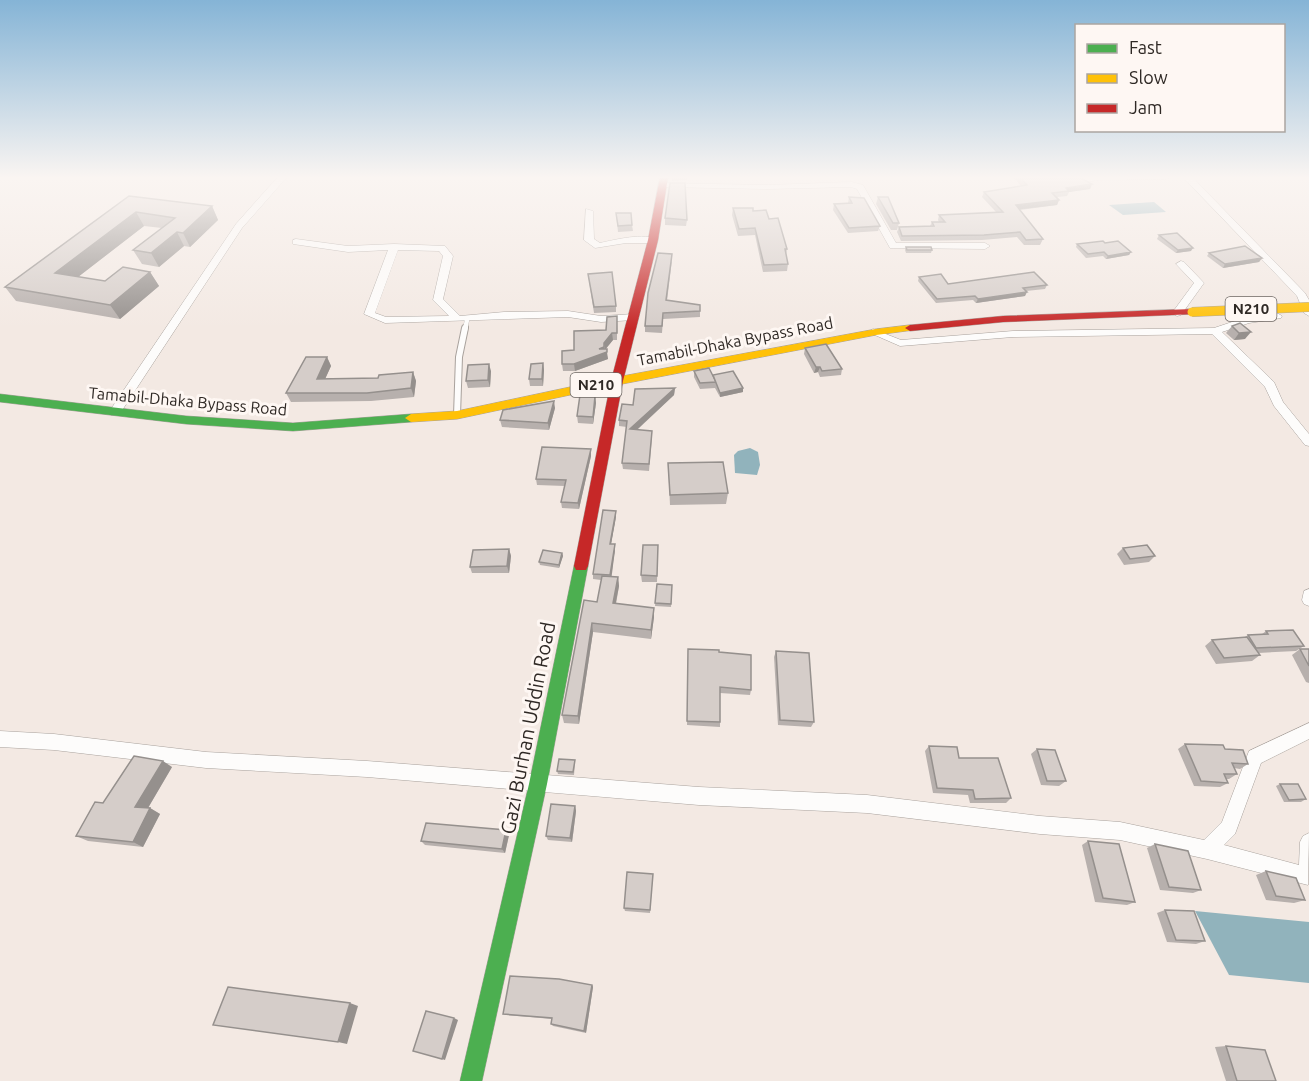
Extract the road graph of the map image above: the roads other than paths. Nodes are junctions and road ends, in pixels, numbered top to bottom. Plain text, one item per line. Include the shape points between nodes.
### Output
1 (238, 227) edge
2 (589, 227) edge
3 (655, 227) edge
4 (883, 227) edge
5 (1236, 227) edge
6 (653, 240) junction
7 (296, 242) dead end
8 (986, 246) dead end
9 (394, 248) junction
10 (1181, 264) dead end
11 (1309, 307) edge
12 (1177, 313) junction
13 (1309, 314) edge
14 (634, 317) junction
15 (463, 320) junction
16 (873, 332) junction
17 (1215, 332) junction
18 (616, 381) junction
19 (0, 398) edge
20 (115, 412) junction
21 (457, 416) junction
22 (1309, 442) edge
23 (1309, 595) edge
24 (1309, 600) edge
25 (1309, 731) edge
26 (0, 738) edge
27 (538, 784) junction
28 (1309, 842) edge
29 (1207, 850) junction
30 (471, 1081) edge

1 - 20 street
2 - 6 street via 589,240 598,246
3 - 6 main road, Gazi Burhan Uddin Road
4 - 8 street via 893,246
5 - 13 street via 1302,295
6 - 14 main road, Gazi Burhan Uddin Road
7 - 9 street via 348,249
9 - 15 street via 442,248 448,256 438,300
9 - 15 street via 369,314 385,320
10 - 12 street via 1199,283
11 - 12 main road, Tamabil-Dhaka Bypass Road / N210, bridge
12 - 16 main road, Tamabil-Dhaka Bypass Road / N210 via 1003,319
13 - 17 street via 1261,317
14 - 15 street via 504,315
14 - 18 main road, Gazi Burhan Uddin Road
15 - 21 lane
16 - 17 street via 900,343 1012,334
16 - 18 main road, Tamabil-Dhaka Bypass Road / N210
17 - 22 street via 1270,385 1278,403
18 - 21 main road, Tamabil-Dhaka Bypass Road / N210
18 - 27 main road, Gazi Burhan Uddin Road
19 - 20 main road, Tamabil-Dhaka Bypass Road / N210
20 - 21 main road, Tamabil-Dhaka Bypass Road / N210 via 293,428
23 - 24 street
25 - 29 street via 1255,757 1229,828
26 - 27 street via 206,760
27 - 29 street via 867,804 1120,831
27 - 30 main road, Gazi Burhan Uddin Road
28 - 29 street via 1308,876

